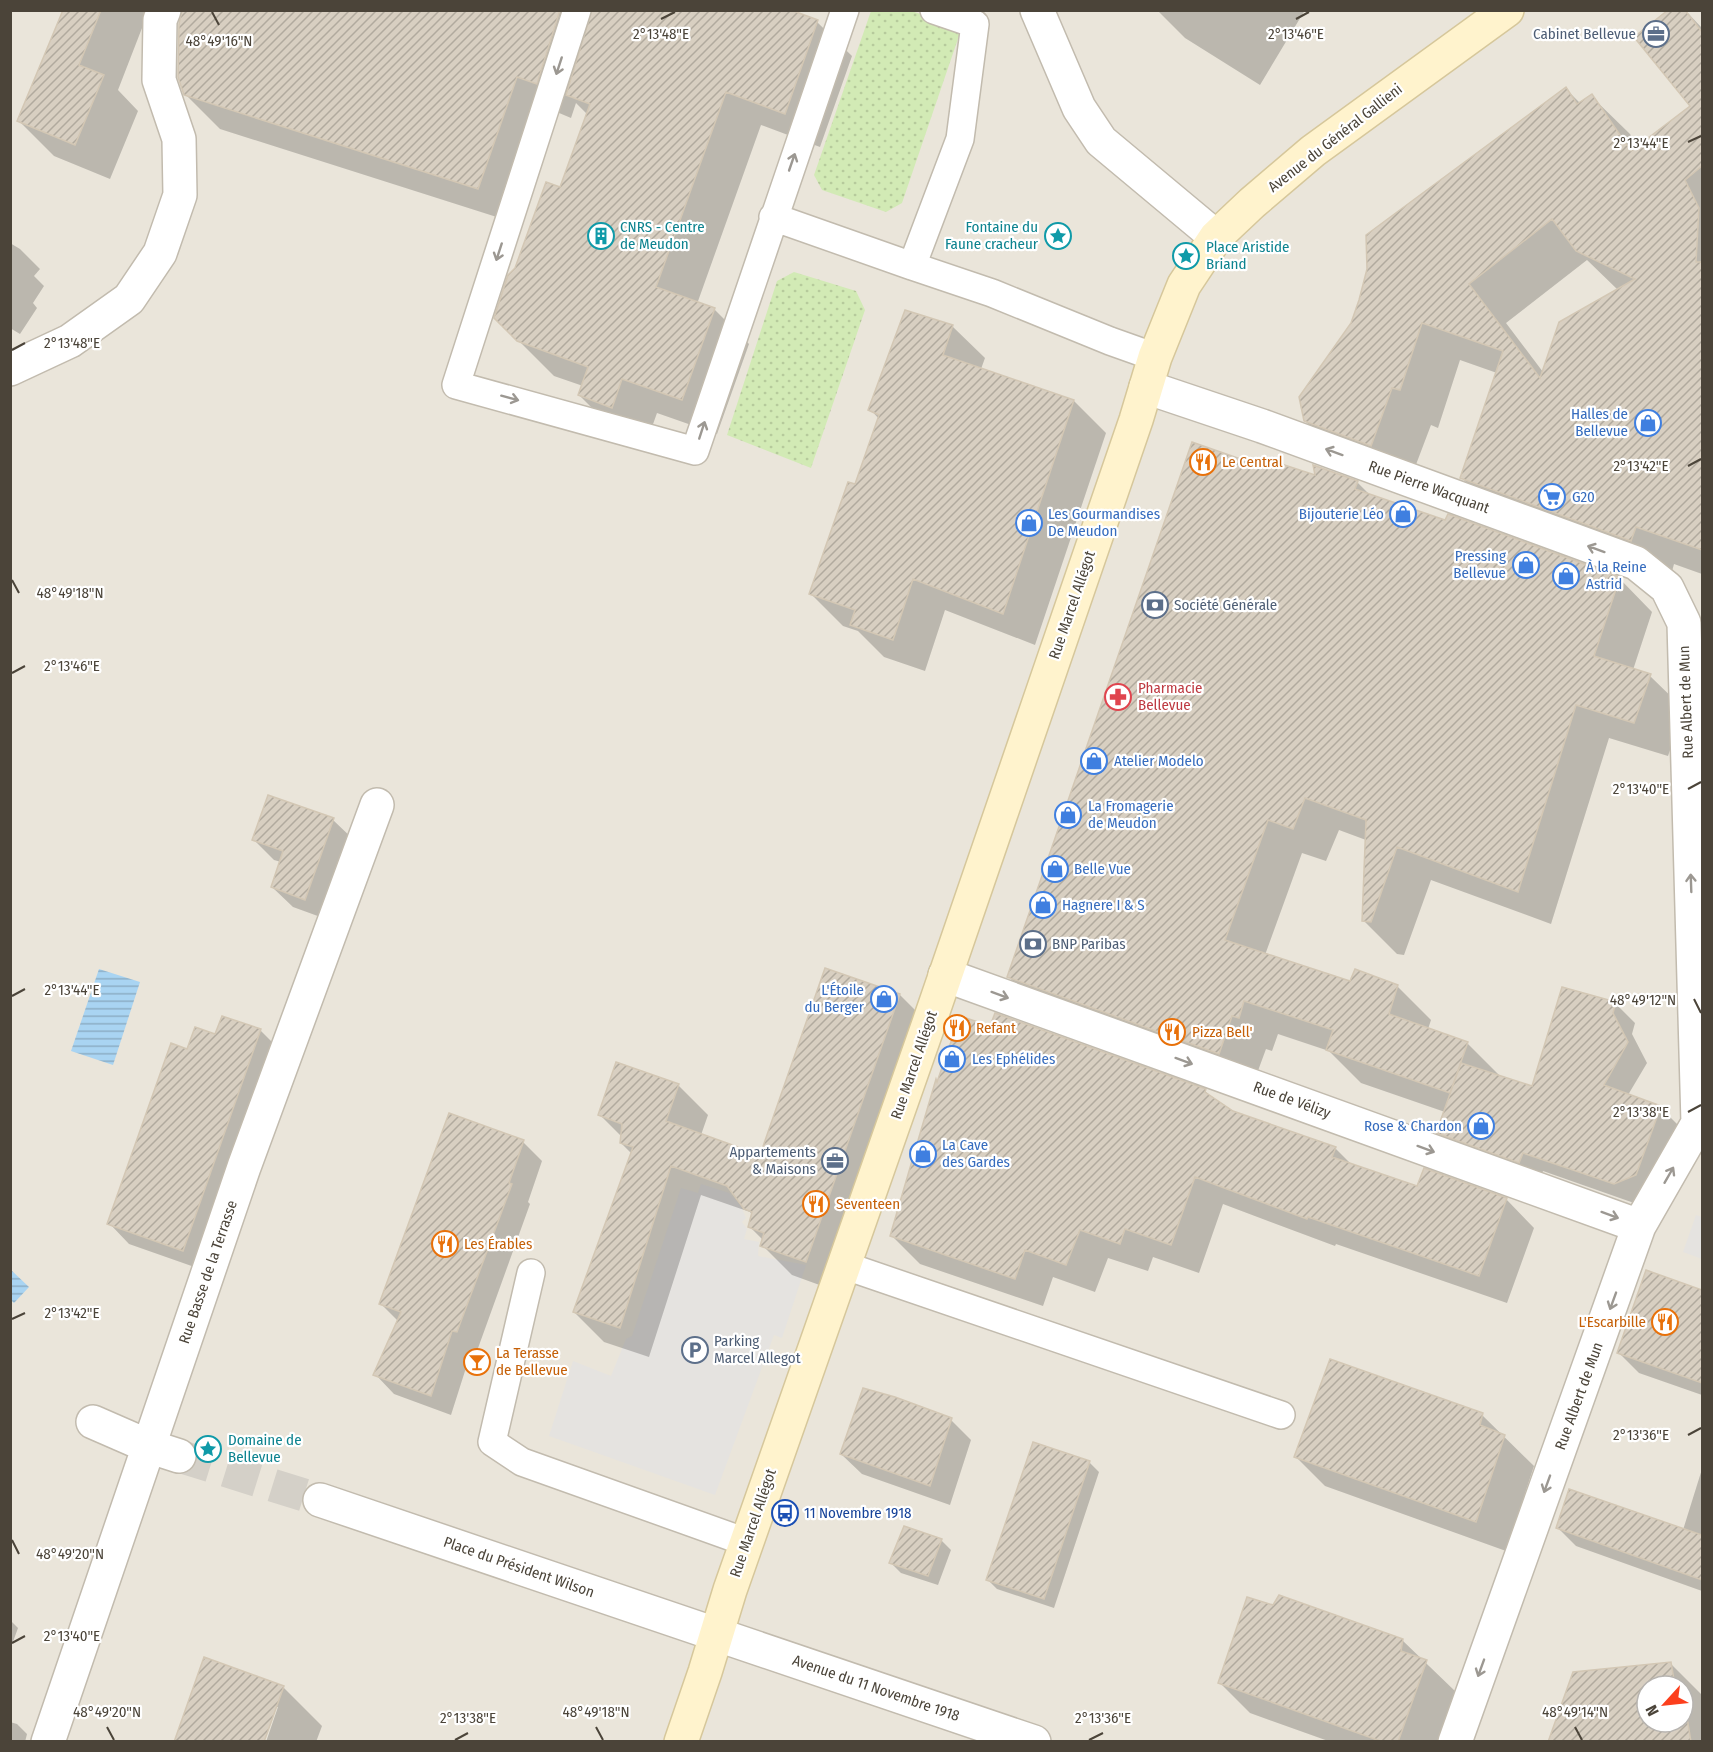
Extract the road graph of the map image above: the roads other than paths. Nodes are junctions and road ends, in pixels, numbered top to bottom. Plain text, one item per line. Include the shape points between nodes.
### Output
1 (164, 10) edge
2 (577, 10) edge
3 (845, 10) edge
4 (934, 10) edge
5 (1037, 10) edge
6 (1507, 10) edge
7 (773, 217) junction
8 (1216, 237) junction
9 (912, 266) junction
10 (10, 369) edge
11 (1151, 372) junction
12 (1684, 623) joint
13 (377, 805) dead end
14 (945, 975) junction
15 (1640, 1226) junction
16 (843, 1266) junction
17 (531, 1273) dead end
18 (1281, 1415) dead end
19 (93, 1422) dead end
20 (148, 1446) junction
21 (179, 1456) tunnel mouth
22 (320, 1500) tunnel mouth
23 (746, 1542) junction
24 (717, 1634) junction
25 (48, 1742) edge
26 (681, 1742) edge
27 (1034, 1742) edge
28 (1455, 1742) edge

1 - 10 street via 160,20 159,80 179,139 180,195 160,253 129,299 70,341
2 -> 7 lane via 456,385 695,451
7 -> 3 lane
4 - 9 lane via 975,24 960,139
5 - 8 street via 1079,108 1101,141
6 - 8 main road, Avenue du Général Gallieni via 1313,151
7 - 9 lane
8 - 11 main road, Avenue du Général Gallieni via 1184,285
9 - 11 lane via 992,293 1110,341
12 -> 11 street, Rue Pierre Wacquant via 1667,588 1636,563 1262,426
11 - 14 main road, Rue Marcel Allégot
15 -> 12 street, Rue Albert de Mun via 1698,1123
13 - 20 street, Rue Basse de la Terrasse via 244,1167
14 -> 15 street, Rue de Vélizy
14 - 16 main road, Rue Marcel Allégot
15 -> 28 street, Rue Albert de Mun
16 - 18 lane
16 - 23 main road, Rue Marcel Allégot
17 - 23 lane via 492,1442 522,1462
19 - 20 street
20 - 21 street
20 - 25 street, Rue Basse de la Terrasse
22 - 24 street, Place du Président Wilson
23 - 24 main road, Rue Marcel Allégot
24 - 26 main road, Rue Marcel Allégot
24 - 27 street, Avenue du 11 Novembre 1918

